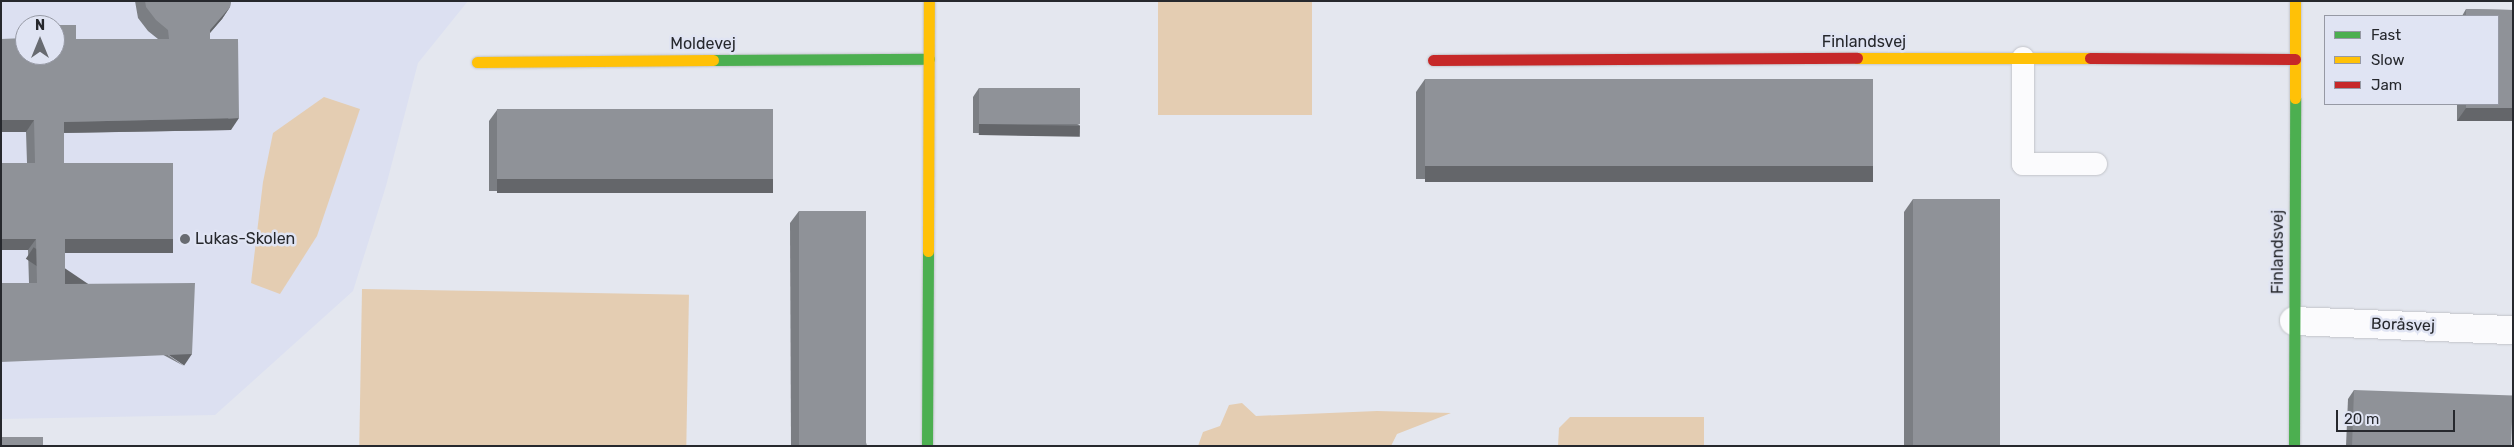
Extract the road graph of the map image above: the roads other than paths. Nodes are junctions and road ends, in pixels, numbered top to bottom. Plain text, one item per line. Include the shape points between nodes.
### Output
1 (929, 1) edge
2 (2295, 1) edge
3 (2024, 58) junction
4 (929, 59) junction
5 (2295, 59) junction
6 (1433, 60) dead end
7 (477, 62) dead end
8 (2096, 164) dead end
9 (2294, 321) junction
10 (2513, 330) edge
11 (927, 446) edge
12 (2294, 446) edge

1 - 4 street
2 - 5 street, Finlandsvej
3 - 5 street, Finlandsvej
3 - 6 street, Finlandsvej
3 - 8 lane via 2024,164
4 - 7 street, Moldevej
4 - 11 street
5 - 9 street, Finlandsvej
9 - 10 street, Boråsvej
9 - 12 street, Finlandsvej

